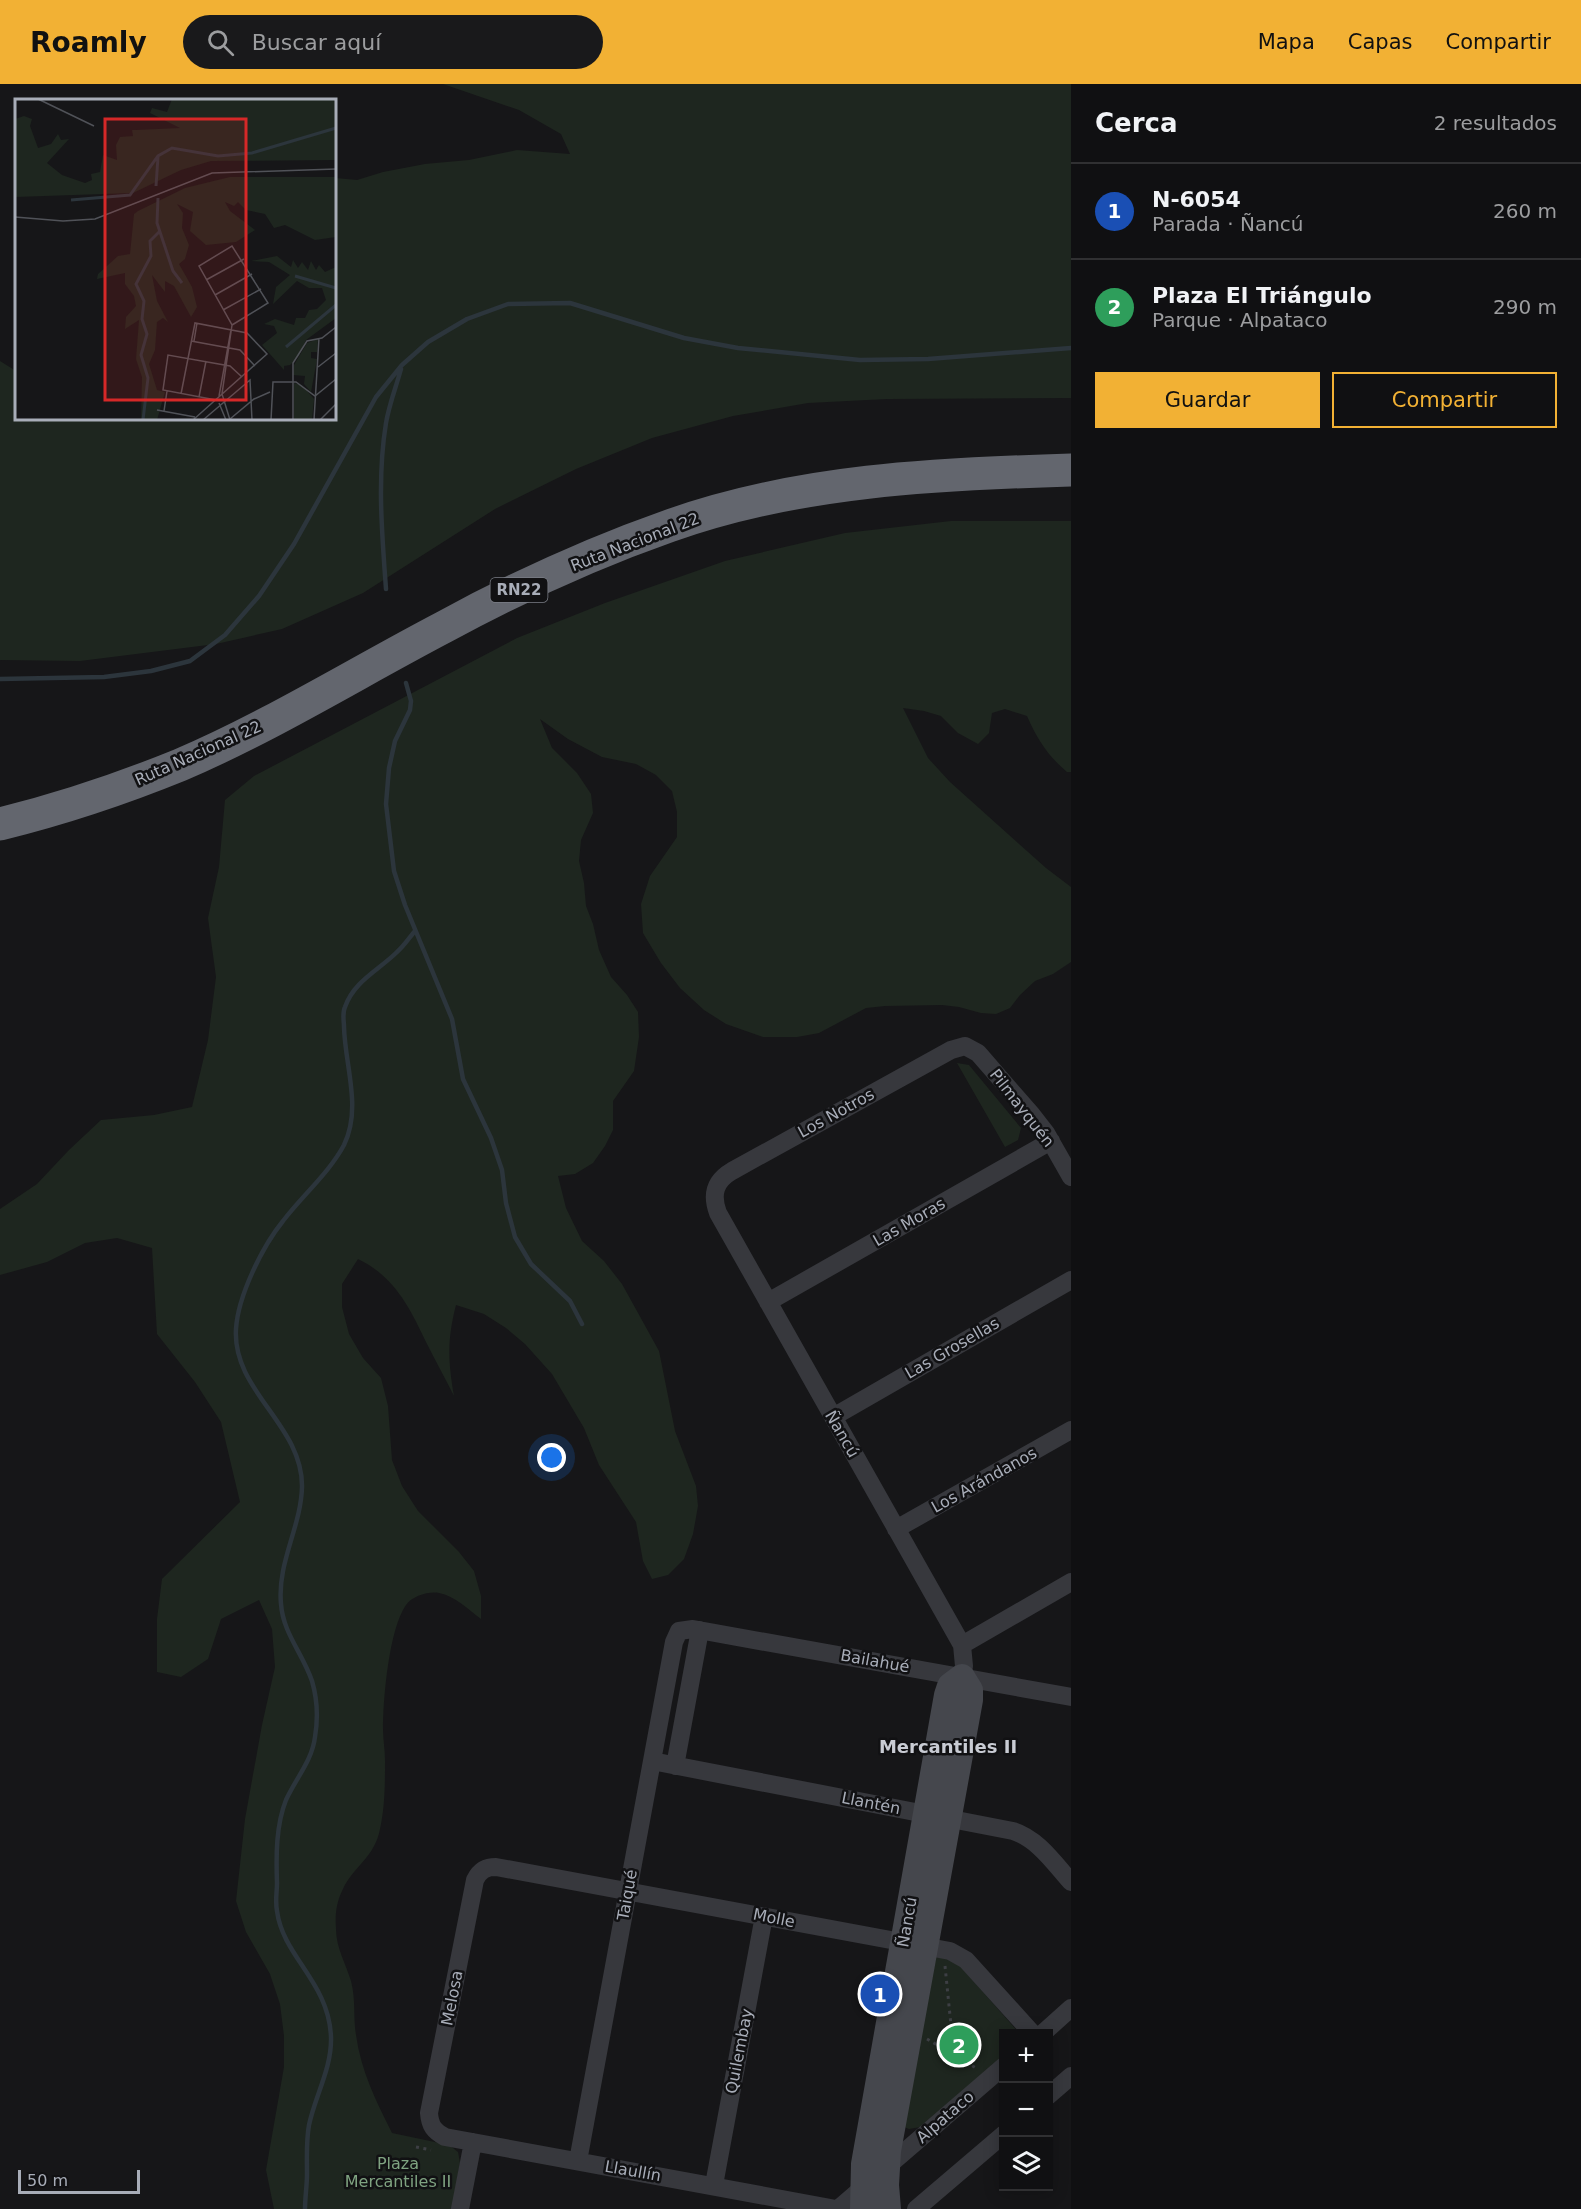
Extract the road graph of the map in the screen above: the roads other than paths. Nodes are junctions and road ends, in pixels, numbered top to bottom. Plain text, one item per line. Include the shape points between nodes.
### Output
1 (1071, 470) edge
2 (0, 824) edge
3 (965, 1046) joint
4 (1051, 1142) junction
5 (1071, 1177) edge
6 (715, 1192) joint
7 (1071, 1280) edge
8 (768, 1302) junction
9 (833, 1417) junction
10 (1071, 1430) edge
11 (896, 1529) junction
12 (1071, 1582) edge
13 (700, 1630) junction
14 (679, 1631) joint
15 (962, 1645) junction
16 (962, 1677) junction
17 (1071, 1697) edge
18 (652, 1761) junction
19 (675, 1766) junction
20 (937, 1816) junction
21 (482, 1870) joint
22 (1071, 1882) edge
23 (628, 1891) junction
24 (764, 1916) junction
25 (914, 1945) junction
26 (1071, 2008) edge
27 (1028, 2029) edge
28 (1047, 2029) edge
29 (999, 2070) edge
30 (1071, 2076) edge
31 (1053, 2092) edge
32 (432, 2128) joint
33 (1000, 2137) edge
34 (473, 2142) junction
35 (578, 2161) junction
36 (886, 2167) junction
37 (714, 2185) junction
38 (862, 2198) edge
39 (460, 2209) edge
40 (837, 2209) edge
41 (888, 2209) edge
42 (916, 2209) edge

1 - 2 highway, Ruta Nacional 22 / RN22 via 927,476 824,488 761,500 670,526 488,604 249,732 181,764 55,810
3 - 4 street, Pilmayquén via 978,1053
3 - 6 street, Los Notros via 951,1050 732,1171 720,1179
4 - 5 street, Pilmayquén
4 - 8 street, Las Moras
6 - 8 street, Ñancú via 717,1213
7 - 9 street, Las Grosellas
8 - 9 street, Ñancú
9 - 11 street, Ñancú
10 - 11 street, Los Arándanos
11 - 15 street, Ñancú
12 - 15 street
13 - 14 street, Bailahué
13 - 16 street, Bailahué
13 - 19 street
14 - 18 street, Taiqué
15 - 16 street, Ñancú
16 - 17 street, Bailahué
16 - 20 street, Ñancú via 971,1695
18 - 19 street, Llantén
18 - 23 street, Taiqué
19 - 20 street, Llantén
20 - 22 street, Llantén via 1026,1836
20 - 25 street, Ñancú
21 - 23 street, Molle via 496,1867
21 - 32 street, Melosa via 475,1880 429,2113
23 - 24 street, Molle
23 - 35 street, Taiqué
24 - 25 street, Molle
24 - 37 street, Quilembay
25 - 27 street, Molle via 954,1952 964,1958
25 - 36 street, Ñancú
25 - 38 street, Ñancú via 864,2164
26 - 28 street
29 - 36 street, Alpataco
30 - 31 street
32 - 34 street, Llaullín via 446,2137
33 - 42 street
34 - 35 street, Llaullín
34 - 39 street
35 - 37 street, Llaullín
36 - 38 street, Alpataco
36 - 41 street, Ñancú
37 - 40 street, Llaullín
38 - 40 street, Alpataco

